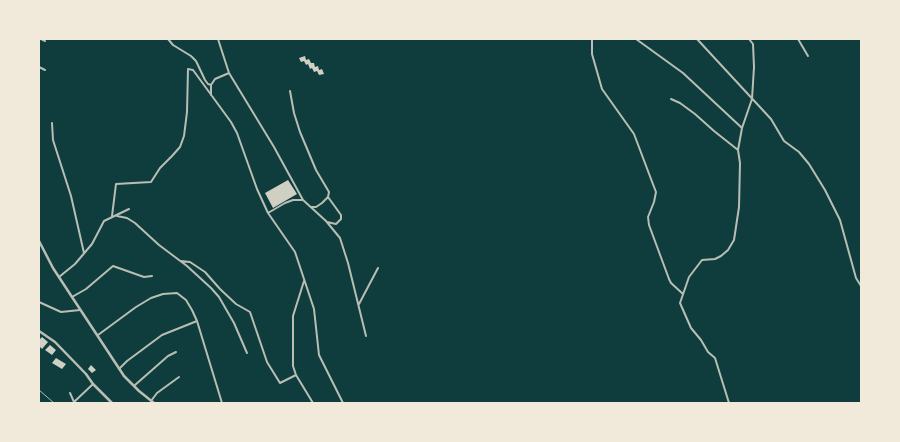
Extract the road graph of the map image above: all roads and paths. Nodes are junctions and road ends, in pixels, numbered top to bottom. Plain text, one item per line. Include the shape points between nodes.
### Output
1 (41, 39) edge
2 (168, 39) edge
3 (218, 39) edge
4 (592, 39) edge
5 (636, 39) edge
6 (697, 39) edge
7 (749, 39) edge
8 (798, 39) edge
9 (45, 41) dead end
10 (808, 56) dead end
11 (39, 66) edge
12 (45, 70) dead end
13 (229, 73) junction
14 (211, 85) junction
15 (290, 91) dead end
16 (211, 95) junction
17 (671, 99) dead end
18 (752, 99) junction
19 (52, 123) dead end
20 (742, 128) junction
21 (738, 150) junction
22 (328, 197) junction
23 (303, 200) junction
24 (310, 206) junction
25 (129, 209) dead end
26 (268, 213) junction
27 (112, 216) junction
28 (118, 216) junction
29 (326, 222) junction
30 (39, 241) edge
31 (84, 253) junction
32 (180, 260) junction
33 (378, 268) dead end
34 (152, 276) dead end
35 (59, 277) junction
36 (304, 280) junction
37 (861, 286) edge
38 (683, 294) junction
39 (72, 297) junction
40 (39, 302) edge
41 (358, 305) junction
42 (80, 310) junction
43 (197, 321) junction
44 (40, 333) edge
45 (98, 335) junction
46 (366, 336) dead end
47 (176, 352) dead end
48 (247, 353) dead end
49 (119, 369) junction
50 (296, 375) junction
51 (179, 377) dead end
52 (93, 384) junction
53 (135, 385) junction
54 (39, 390) edge
55 (70, 393) dead end
56 (151, 401) junction
57 (75, 402) edge
58 (54, 403) edge
59 (112, 403) edge
60 (154, 403) edge
61 (222, 403) edge
62 (313, 403) edge
63 (344, 403) edge
64 (729, 403) edge

1 - 9 street
2 - 14 street via 196,61 205,80
3 - 13 street
4 - 38 street via 592,54 602,89 634,134 656,192 648,217 649,224 669,279
5 - 20 street via 683,73
6 - 18 street
7 - 18 street via 753,44
8 - 10 street
11 - 12 street
13 - 14 street via 215,79
13 - 23 street
14 - 16 street
15 - 22 street via 300,132 316,170 329,192
16 - 26 street via 237,133
16 - 27 street via 193,70 188,69 187,112 180,146 151,182 116,184
17 - 21 street via 695,114
18 - 20 street
18 - 37 street via 772,119 784,141 799,152 809,164 826,190 840,220 856,278
19 - 31 street via 53,140 69,187
20 - 21 street
21 - 38 street via 739,207 732,244 716,259 702,260 689,277
22 - 24 street via 316,207
22 - 29 street via 341,215 341,219 336,224
23 - 24 street
23 - 26 street via 293,200
24 - 29 street
25 - 28 street
26 - 36 street via 295,252
27 - 28 street
27 - 31 street via 102,224 98,235
28 - 32 street via 135,223
29 - 41 street via 340,238
30 - 35 street
31 - 35 street
32 - 48 street via 219,297
32 - 50 street via 190,262 205,272 220,290 250,312 267,362 280,382
33 - 41 street
34 - 39 street via 144,277 113,266 86,289
35 - 39 street
36 - 50 street via 293,316 293,366
36 - 63 street via 314,308 319,354
38 - 64 street via 680,303 690,328 715,358
39 - 42 street
40 - 42 street via 61,312
41 - 46 street
42 - 45 street
43 - 45 street via 186,300 177,293 163,294 136,307
43 - 49 street via 162,335
43 - 61 street
44 - 52 street via 55,342
45 - 49 street
47 - 53 street
49 - 53 street
50 - 62 street
51 - 56 street via 157,393
52 - 57 street
52 - 59 street
53 - 56 street
54 - 58 lane
55 - 57 street
56 - 60 street

